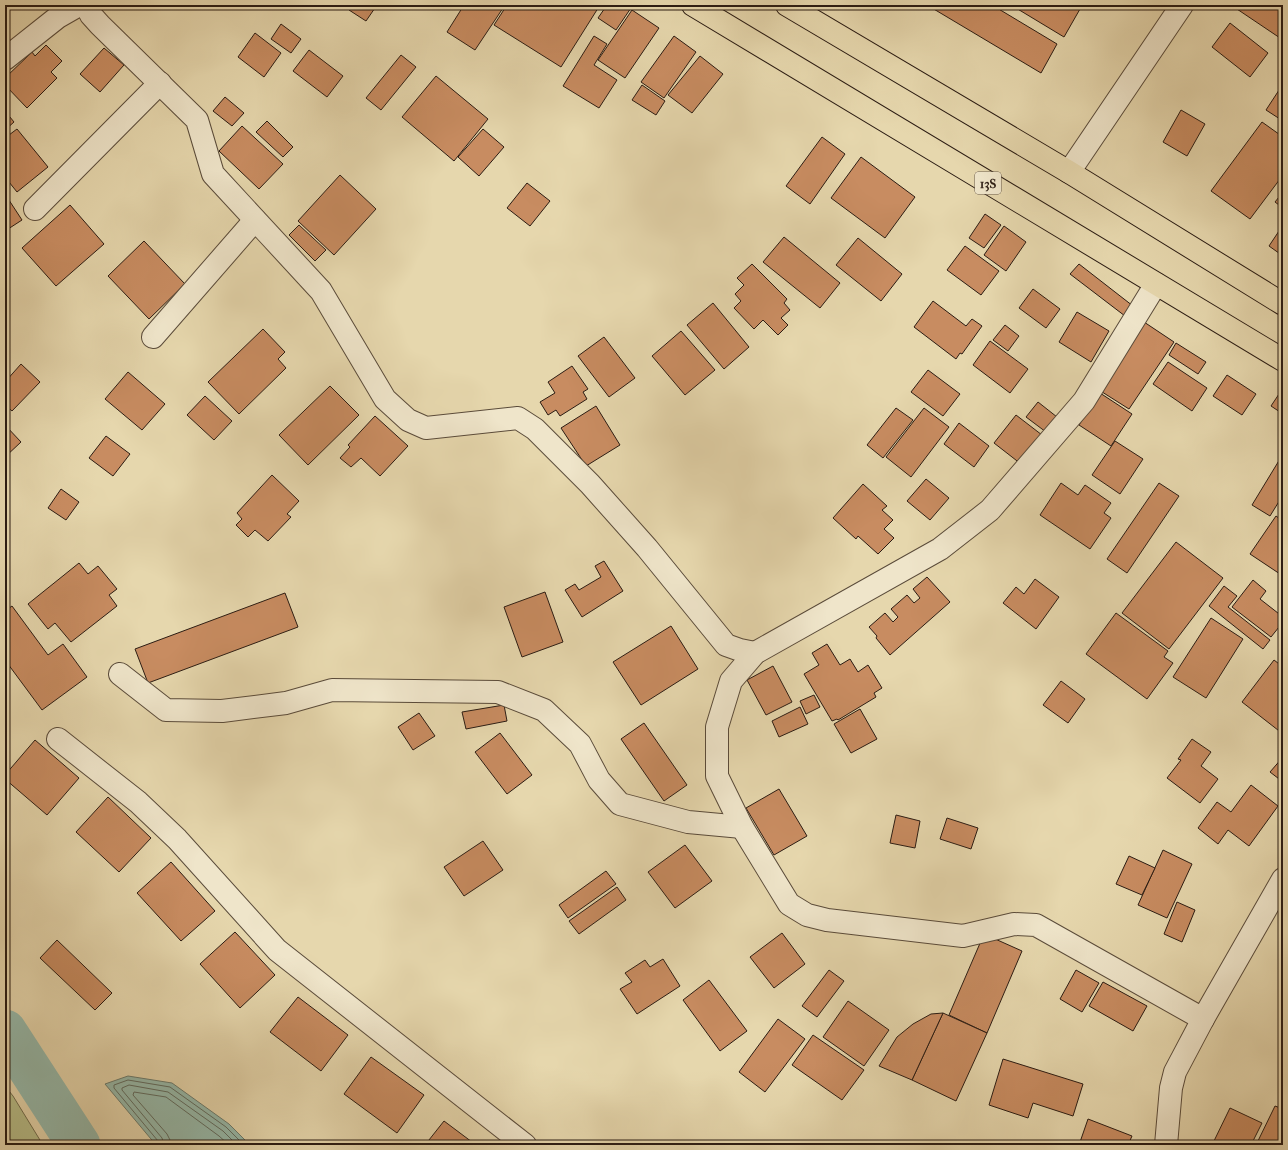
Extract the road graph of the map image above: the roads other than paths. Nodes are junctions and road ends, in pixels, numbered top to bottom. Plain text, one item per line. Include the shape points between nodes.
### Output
1 (79, 5) edge
2 (86, 5) edge
3 (693, 5) edge
4 (787, 5) edge
5 (1182, 5) edge
6 (5, 59) edge
7 (160, 83) junction
8 (1069, 172) junction
9 (35, 210) dead end
10 (255, 220) junction
11 (1156, 284) junction
12 (1283, 304) edge
13 (153, 337) dead end
14 (1283, 360) edge
15 (755, 653) junction
16 (120, 674) dead end
17 (58, 739) dead end
18 (742, 827) junction
19 (1283, 879) edge
20 (1203, 1019) junction
21 (525, 1145) edge
22 (1166, 1145) edge

1 - 6 street via 58,17
2 - 7 street via 100,25
3 - 11 highway, 13S
4 - 8 highway
5 - 8 street
7 - 9 street
7 - 10 street via 197,120 213,174
8 - 12 highway
10 - 13 street
10 - 15 street via 321,291 385,399 408,420 426,428 518,418 535,429 590,484 647,548 726,645
11 - 14 highway, 13S
11 - 15 street via 1084,401 990,510 940,549
15 - 18 street via 732,681 717,727 716,776
16 - 18 street via 166,710 222,711 286,703 332,690 498,692 544,710 580,744 599,780 620,804 688,822
17 - 21 street via 138,802 177,839 277,950
18 - 20 street via 789,904 807,914 827,920 963,936 1014,924 1036,925
19 - 20 street
20 - 22 street via 1175,1072 1171,1088

